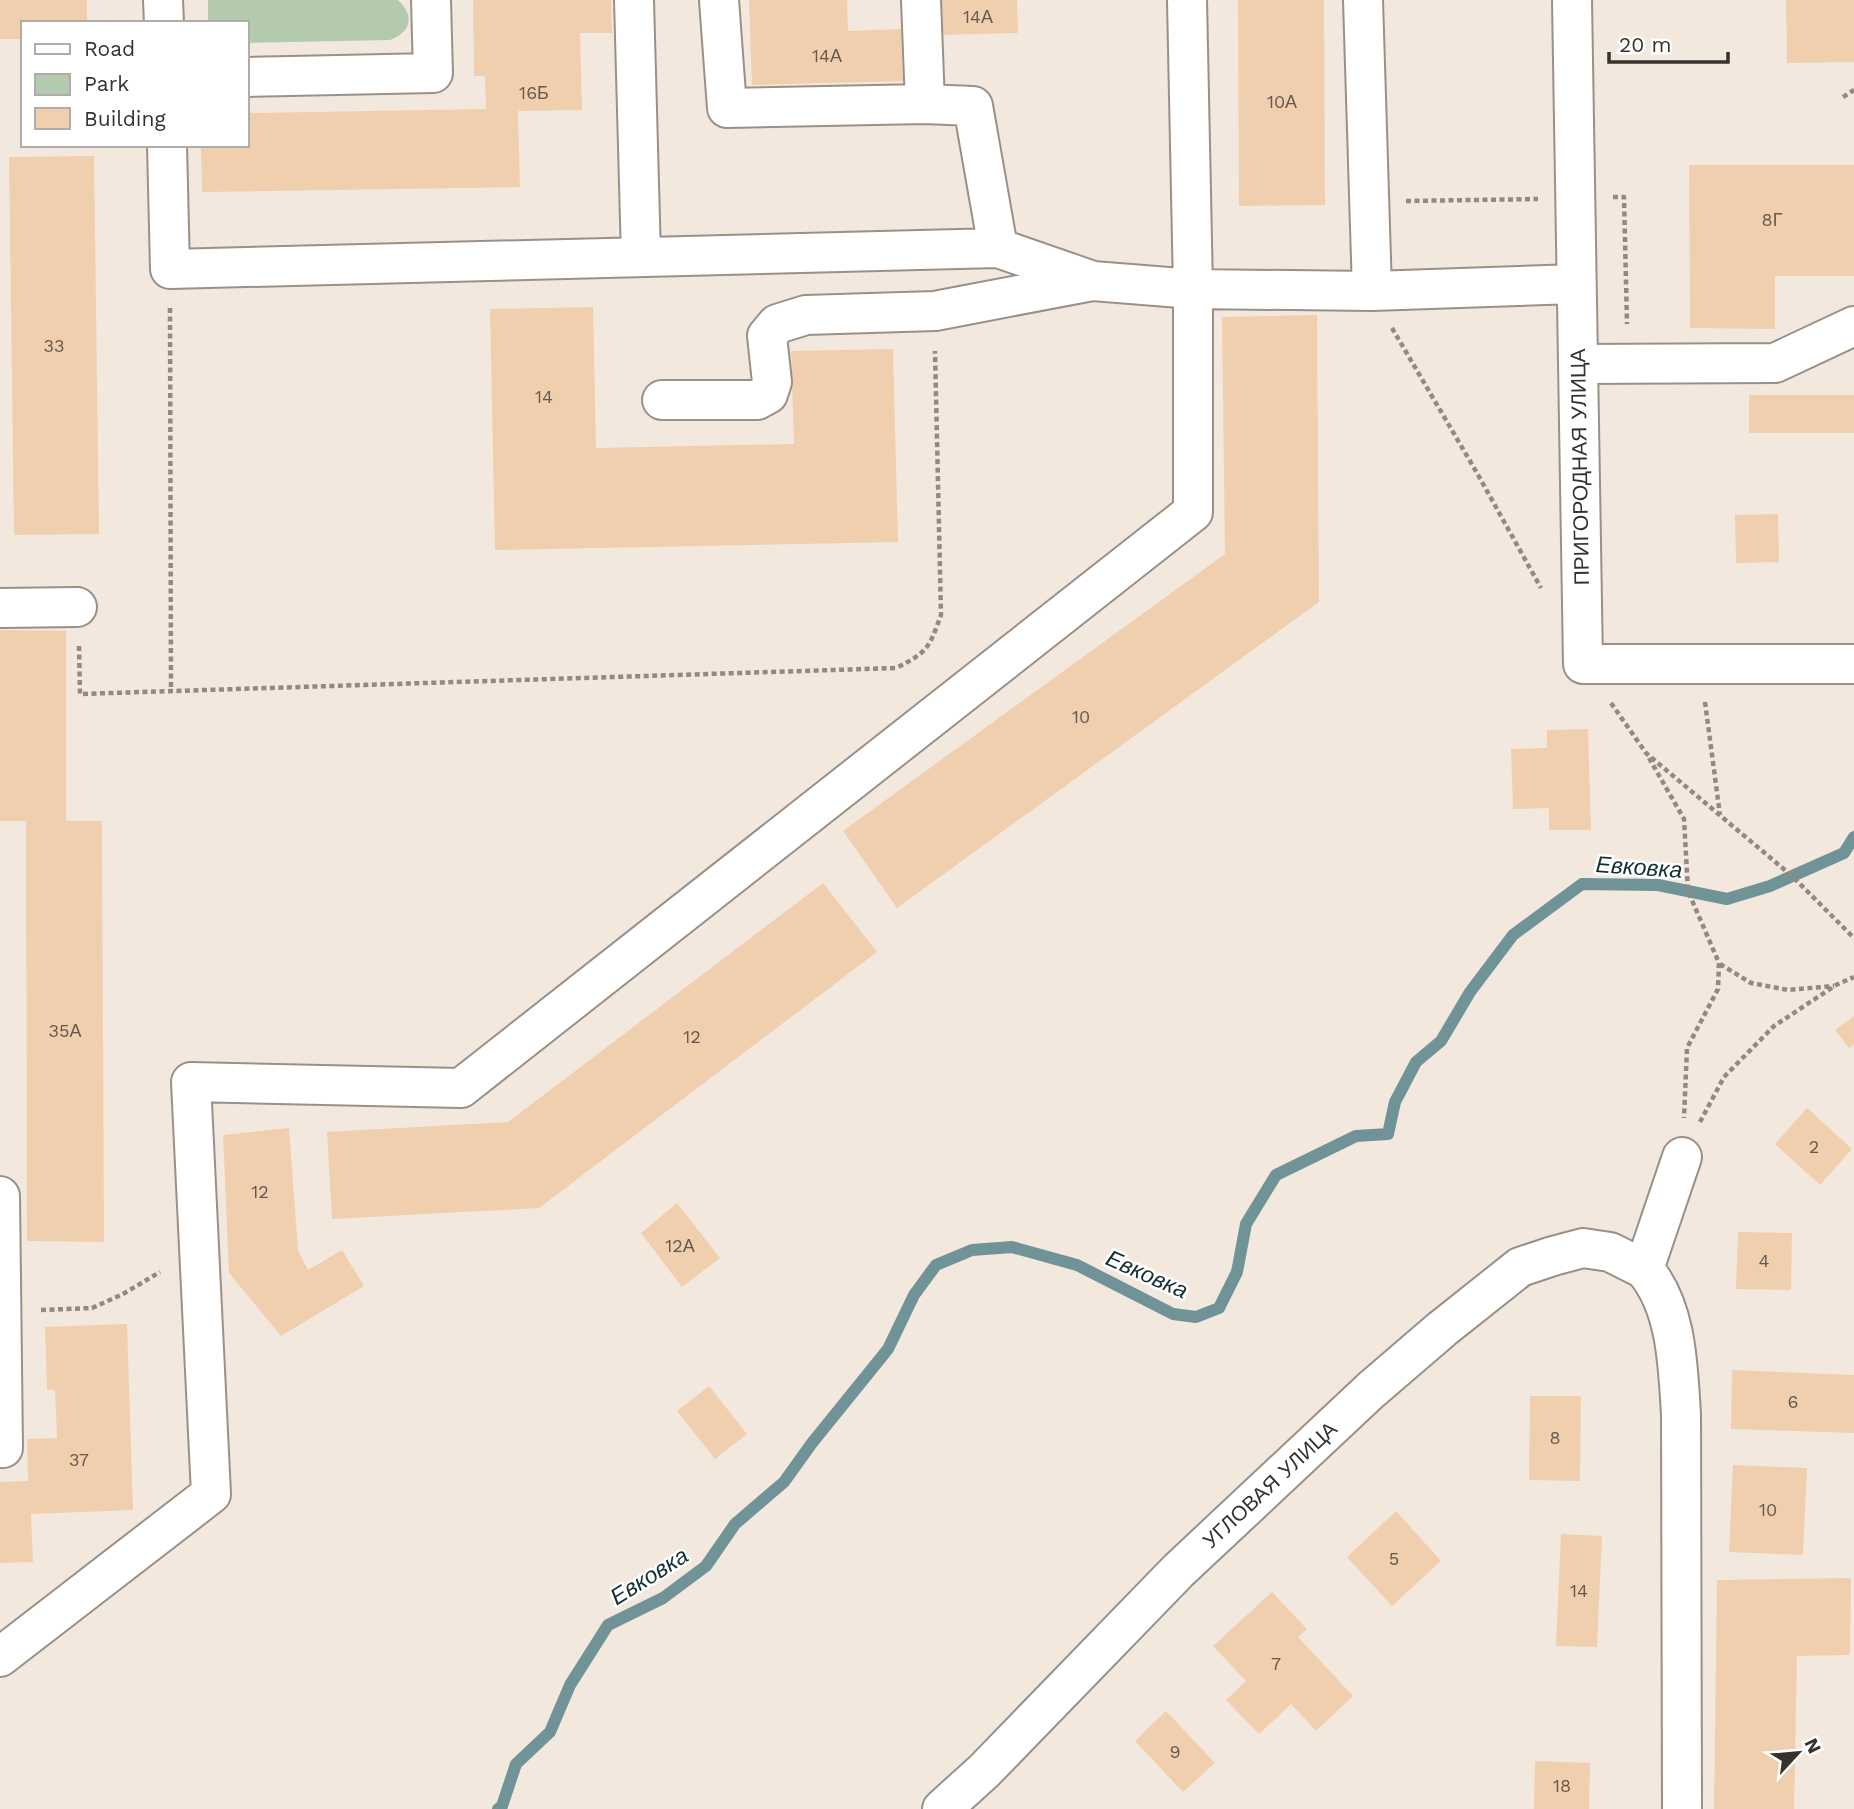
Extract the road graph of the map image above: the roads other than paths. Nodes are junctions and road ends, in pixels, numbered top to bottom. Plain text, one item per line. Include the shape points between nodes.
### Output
1 (163, 0) edge
2 (431, 0) edge
3 (635, 0) edge
4 (719, 0) edge
5 (922, 0) edge
6 (1187, 0) edge
7 (1363, 0) edge
8 (1572, 0) edge
9 (164, 21) edge
10 (248, 77) edge
11 (925, 104) junction
12 (167, 147) edge
13 (998, 247) junction
14 (641, 257) junction
15 (1093, 281) junction
16 (1576, 284) junction
17 (1193, 289) junction
18 (1372, 291) junction
19 (1854, 326) edge
20 (1578, 364) junction
21 (662, 400) dead end
22 (78, 607) road end
23 (0, 608) edge
24 (1854, 664) edge
25 (1682, 1157) road end
26 (0, 1196) edge
27 (1644, 1269) junction
28 (2, 1311) edge
29 (0, 1448) edge
30 (0, 1657) edge
31 (942, 1809) edge
32 (1682, 1809) edge

1 - 9 street
2 - 10 street via 433,73
3 - 14 street
4 - 11 street via 727,108
5 - 11 street
6 - 17 street
7 - 18 street
8 - 16 street, ПРИГОРОДНАЯ УЛИЦА
11 - 13 street via 973,106
12 - 14 street via 170,269
13 - 14 street
13 - 15 street
15 - 17 street
15 - 21 street via 935,311 806,315 777,324 767,336 772,382 768,394 757,400
16 - 18 street
16 - 20 street, ПРИГОРОДНАЯ УЛИЦА
17 - 18 street
17 - 30 street via 1193,512 461,1088 191,1082 211,1494
19 - 20 street via 1775,363
20 - 24 street, ПРИГОРОДНАЯ УЛИЦА via 1583,664
22 - 23 street
25 - 27 street
26 - 28 street
27 - 31 street, УГЛОВАЯ УЛИЦА via 1609,1252 1583,1248 1520,1267 1350,1409 1178,1571
27 - 32 street via 1656,1283 1664,1305 1679,1375
28 - 29 street

